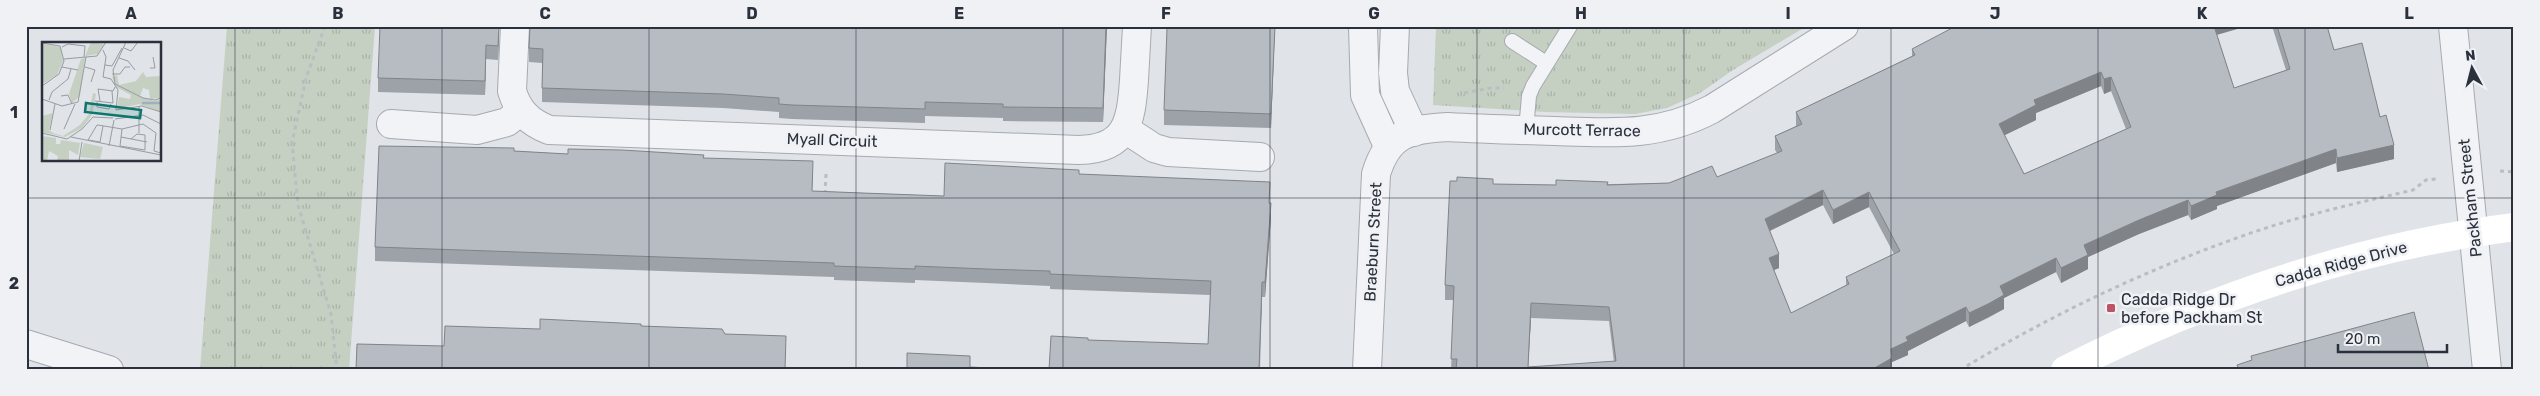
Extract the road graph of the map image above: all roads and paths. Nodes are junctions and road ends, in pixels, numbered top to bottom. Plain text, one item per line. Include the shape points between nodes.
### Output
1 (325, 26) edge
2 (514, 26) edge
3 (1137, 26) edge
4 (1363, 26) edge
5 (1394, 26) edge
6 (1570, 26) edge
7 (1844, 26) edge
8 (2453, 26) edge
9 (1512, 41) dead end
10 (1546, 63) junction
11 (1532, 89) junction
12 (1460, 94) dead end
13 (521, 111) junction
14 (391, 124) dead end
15 (1125, 130) junction
16 (1526, 130) junction
17 (1414, 132) junction
18 (1388, 146) junction
19 (1260, 157) dead end
20 (2505, 170) dead end
21 (2514, 172) edge
22 (2426, 180) dead end
23 (2514, 227) edge
24 (2473, 233) junction
25 (26, 344) edge
26 (109, 370) edge
27 (337, 370) edge
28 (1367, 370) edge
29 (1960, 370) edge
30 (2065, 370) edge
31 (2487, 370) edge

1 - 27 path via 306,78 292,143 298,206 331,314
2 - 13 street via 512,91
3 - 15 street via 1132,106
4 - 18 street via 1364,95
5 - 17 street via 1395,91
6 - 10 lane
7 - 16 street, Murcott Terrace via 1712,109 1670,127 1621,134
8 - 24 street, Packham Street
9 - 10 lane
10 - 11 lane
11 - 12 path via 1491,88
11 - 16 lane
13 - 14 street via 507,122 477,130
13 - 15 street, Myall Circuit via 537,125 549,130 1079,150 1109,145
15 - 19 street via 1154,148 1168,152
16 - 17 street, Murcott Terrace via 1448,128
17 - 18 street
18 - 28 street, Braeburn Street via 1380,162 1374,190
20 - 21 path
22 - 29 path via 2413,190 2248,234 2141,275 2034,326
23 - 24 street, Cadda Ridge Drive
24 - 30 street, Cadda Ridge Drive via 2353,258 2265,284 2186,313
24 - 31 street, Packham Street
25 - 26 street

